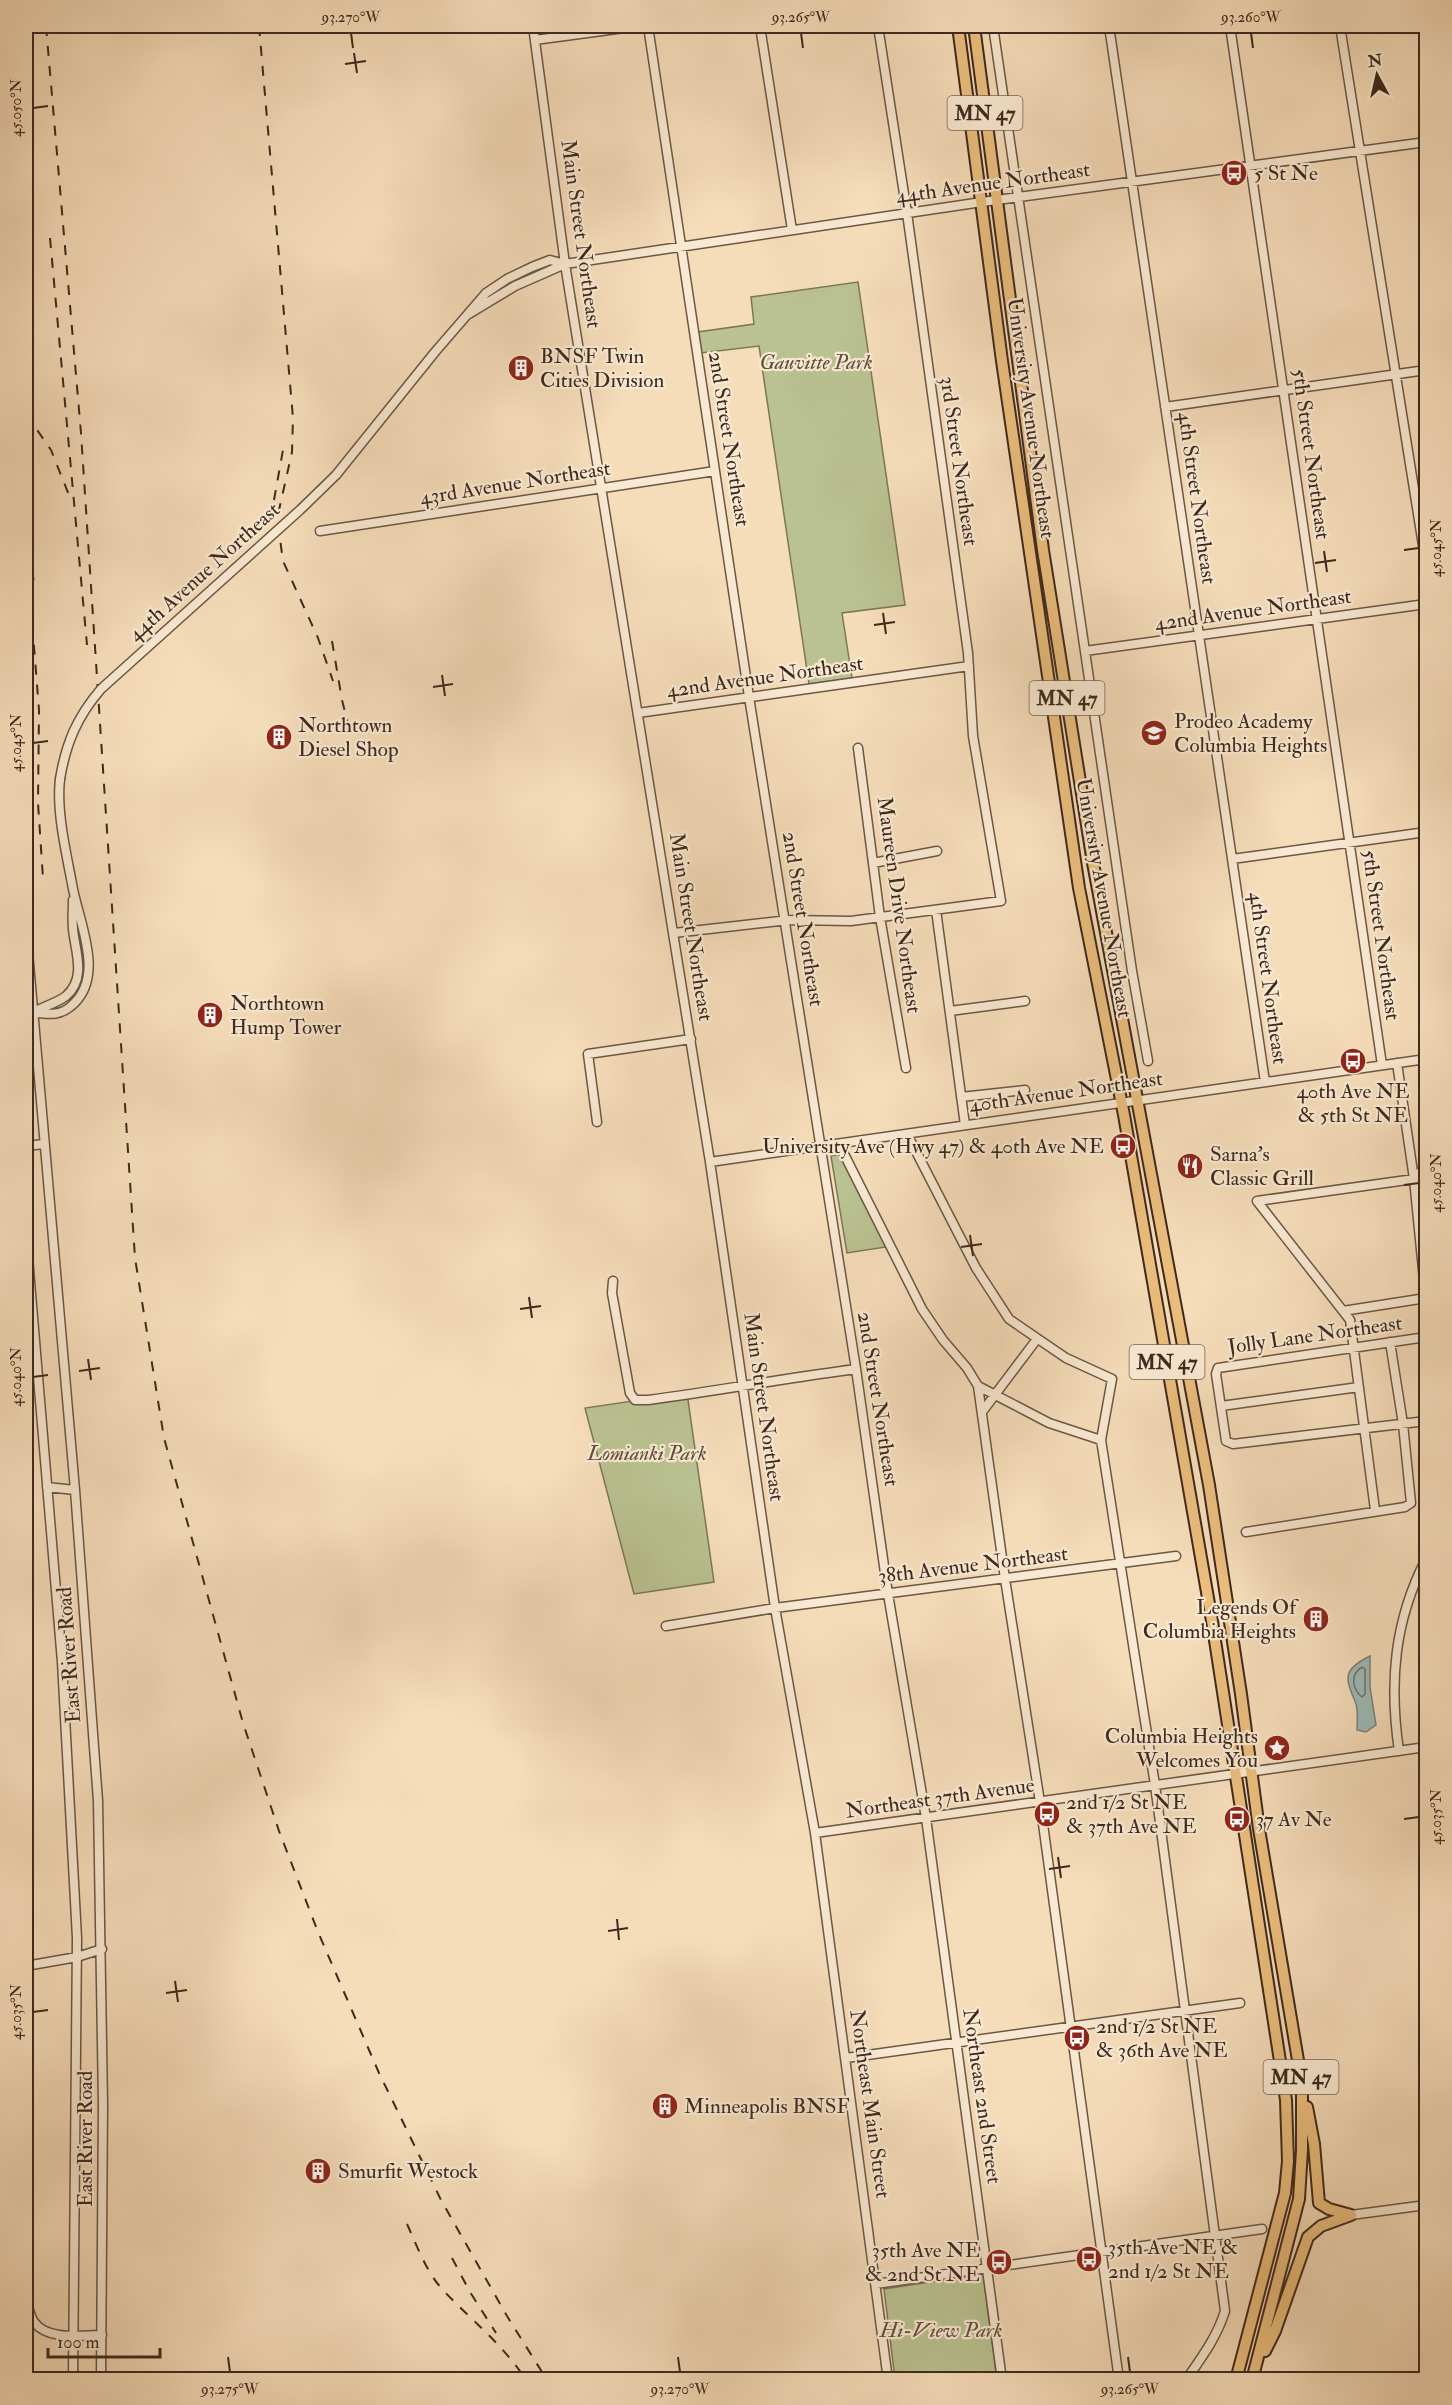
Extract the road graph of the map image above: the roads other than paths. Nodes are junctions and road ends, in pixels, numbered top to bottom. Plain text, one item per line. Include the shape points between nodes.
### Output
1 (533, 26) edge
2 (639, 26) edge
3 (648, 26) edge
4 (760, 26) edge
5 (878, 26) edge
6 (958, 26) edge
7 (974, 26) edge
8 (993, 26) edge
9 (1109, 26) edge
10 (1230, 26) edge
11 (1340, 26) edge
12 (536, 40) junction
13 (1426, 142) edge
14 (1360, 151) junction
15 (1250, 165) junction
16 (1132, 182) junction
17 (1017, 197) junction
18 (997, 200) junction
19 (982, 202) junction
20 (907, 213) junction
21 (792, 230) junction
22 (681, 246) junction
23 (565, 264) junction
24 (1426, 370) edge
25 (1396, 374) junction
26 (1283, 390) junction
27 (1165, 407) junction
28 (715, 471) junction
29 (602, 488) junction
30 (321, 531) dead end
31 (1426, 564) edge
32 (1426, 604) edge
33 (1317, 619) junction
34 (1199, 635) junction
35 (1085, 651) junction
36 (969, 666) junction
37 (749, 697) junction
38 (638, 713) junction
39 (858, 748) dead end
40 (1426, 832) edge
41 (1350, 843) junction
42 (937, 851) dead end
43 (1232, 859) junction
44 (873, 863) junction
45 (936, 909) junction
46 (880, 917) junction
47 (785, 920) junction
48 (26, 929) edge
49 (674, 933) junction
50 (1025, 1001) dead end
51 (950, 1011) junction
52 (29, 1013) edge
53 (691, 1038) junction
54 (1426, 1059) edge
55 (1148, 1060) dead end
56 (1397, 1063) junction
57 (1382, 1065) junction
58 (906, 1068) dead end
59 (1265, 1082) junction
60 (1025, 1090) dead end
61 (961, 1097) junction
62 (1136, 1100) junction
63 (1122, 1102) junction
64 (597, 1122) dead end
65 (965, 1125) junction
66 (907, 1134) junction
67 (44, 1144) junction
68 (839, 1144) junction
69 (26, 1146) edge
70 (820, 1146) junction
71 (710, 1162) junction
72 (1426, 1166) edge
73 (1414, 1179) junction
74 (26, 1234) edge
75 (613, 1281) dead end
76 (1426, 1299) edge
77 (1343, 1311) junction
78 (1426, 1337) edge
79 (1037, 1339) junction
80 (1390, 1342) junction
81 (1354, 1348) junction
82 (856, 1369) junction
83 (978, 1386) junction
84 (743, 1387) junction
85 (1359, 1387) junction
86 (994, 1395) junction
87 (1221, 1406) junction
88 (982, 1412) junction
89 (1426, 1421) edge
90 (1403, 1424) junction
91 (1365, 1429) junction
92 (1101, 1440) junction
93 (47, 1487) junction
94 (75, 1490) junction
95 (1375, 1510) junction
96 (1246, 1532) dead end
97 (1176, 1556) dead end
98 (1426, 1559) edge
99 (1120, 1564) junction
100 (1005, 1579) junction
101 (888, 1594) junction
102 (776, 1608) junction
103 (666, 1626) dead end
104 (1426, 1747) edge
105 (1399, 1751) junction
106 (1251, 1772) junction
107 (1234, 1774) junction
108 (1155, 1785) junction
109 (1040, 1802) junction
110 (926, 1818) junction
111 (815, 1833) junction
112 (102, 1949) junction
113 (77, 1957) junction
114 (26, 1966) edge
115 (1240, 2003) dead end
116 (1184, 2010) junction
117 (1070, 2027) junction
118 (956, 2043) junction
119 (846, 2058) junction
120 (1302, 2084) junction
121 (1426, 2205) edge
122 (1351, 2215) junction
123 (1262, 2229) dead end
124 (1214, 2236) junction
125 (1101, 2252) junction
126 (987, 2268) junction
127 (876, 2284) junction
128 (26, 2300) edge
129 (73, 2334) junction
130 (102, 2336) junction
131 (73, 2379) edge
132 (101, 2379) edge
133 (888, 2379) edge
134 (1002, 2379) edge
135 (1119, 2379) edge
136 (1186, 2379) edge
137 (1236, 2379) edge
138 (1252, 2379) edge

1 - 12 street, Main Street Northeast
2 - 12 street
3 - 22 street, 2nd Street Northeast
4 - 21 street
5 - 20 street, 3rd Street Northeast
6 - 19 main road, University Avenue Northeast / MN 47
7 - 18 main road, University Avenue Northeast / MN 47
8 - 17 street, University Avenue Northeast
9 - 16 street, 4th Street Northeast
10 - 15 street, 5th Street Northeast
11 - 14 street
12 - 23 street, Main Street Northeast
13 - 14 street, 44th Avenue Northeast
14 - 15 street, 44th Avenue Northeast
14 - 25 street
15 - 16 street, 44th Avenue Northeast
15 - 26 street, 5th Street Northeast
16 - 17 street, 44th Avenue Northeast
16 - 27 street, 4th Street Northeast
17 - 18 street, 44th Avenue Northeast
17 - 35 street, University Avenue Northeast
18 - 19 street, 44th Avenue Northeast
18 - 62 main road, University Avenue Northeast / MN 47 via 1043,550
19 - 20 street, 44th Avenue Northeast
19 - 63 main road, University Avenue Northeast / MN 47 via 1079,888
20 - 21 street, 44th Avenue Northeast
20 - 36 street, 3rd Street Northeast
21 - 22 street, 44th Avenue Northeast
22 - 23 street, 44th Avenue Northeast
22 - 28 street, 2nd Street Northeast
23 - 29 street, Main Street Northeast
23 - 52 street, 44th Avenue Northeast, bridge via 515,286 467,315 336,475 101,689 73,729 60,779 60,803 89,963 87,982 70,1007 54,1015
24 - 25 street
25 - 26 street
25 - 31 street
26 - 27 street
26 - 33 street, 5th Street Northeast
27 - 34 street, 4th Street Northeast
28 - 29 street, 43rd Avenue Northeast
28 - 37 street, 2nd Street Northeast
29 - 30 street, 43rd Avenue Northeast
29 - 38 street, Main Street Northeast
32 - 33 street, 42nd Avenue Northeast
33 - 34 street, 42nd Avenue Northeast
33 - 41 street, 5th Street Northeast
34 - 35 street, 42nd Avenue Northeast
34 - 43 street, 4th Street Northeast
35 - 55 street, University Avenue Northeast
36 - 37 street, 42nd Avenue Northeast
36 - 45 street, 3rd Street Northeast via 973,736 1001,901
37 - 38 street, 42nd Avenue Northeast
37 - 47 street, 2nd Street Northeast
38 - 49 street, Main Street Northeast
39 - 44 street, Maureen Drive Northeast
40 - 41 street
41 - 43 street
41 - 57 street, 5th Street Northeast
42 - 44 street
43 - 59 street, 4th Street Northeast
44 - 46 street, Maureen Drive Northeast
45 - 46 street
45 - 51 street
46 - 47 street via 850,921
46 - 58 street, Maureen Drive Northeast
47 - 49 street
47 - 70 street, 2nd Street Northeast
48 - 52 street, East River Road
49 - 53 street, Main Street Northeast
50 - 51 street
51 - 61 street
52 - 67 street, East River Road
53 - 64 street via 588,1054
53 - 71 street, Main Street Northeast
54 - 56 street, 40th Avenue Northeast
56 - 57 street, 40th Avenue Northeast
56 - 73 street
57 - 59 street, 40th Avenue Northeast
59 - 62 street, 40th Avenue Northeast
60 - 61 street
61 - 65 street
62 - 63 street, 40th Avenue Northeast
62 - 106 main road, University Avenue Northeast / MN 47 via 1209,1485
63 - 65 street, 40th Avenue Northeast
63 - 107 main road, University Avenue Northeast / MN 47 via 1212,1621
65 - 66 street, 40th Avenue Northeast
66 - 68 street, 40th Avenue Northeast
66 - 79 street via 975,1268 1009,1319
67 - 69 street
67 - 94 street, East River Road
68 - 70 street, 40th Avenue Northeast
68 - 83 street via 922,1309
70 - 71 street, 40th Avenue Northeast
70 - 82 street, 2nd Street Northeast
71 - 84 street, Main Street Northeast
72 - 73 street
73 - 76 street
73 - 77 street via 1257,1201
74 - 93 street, East River Road
75 - 84 street via 630,1393 635,1400
76 - 77 street
77 - 81 street via 1350,1320
78 - 80 street, Jolly Lane Northeast
79 - 86 street
79 - 92 street via 1065,1358 1112,1379
80 - 81 street, Jolly Lane Northeast
80 - 90 street
81 - 85 street
81 - 87 street, Jolly Lane Northeast via 1218,1368
82 - 84 street
82 - 101 street, 2nd Street Northeast
83 - 86 street
83 - 88 street
84 - 102 street, Main Street Northeast
85 - 87 street
85 - 91 street
86 - 88 street
86 - 92 street via 1049,1423
87 - 91 street, Jolly Lane Northeast via 1226,1441 1233,1444
88 - 100 street
89 - 90 street
90 - 91 street
90 - 95 street via 1411,1503
91 - 95 street
92 - 99 street
93 - 94 street
93 - 113 street, East River Road via 64,1690
94 - 112 street, East River Road via 98,1802
95 - 96 street
97 - 99 street, 38th Avenue Northeast
98 - 105 street via 1408,1604 1396,1658 1393,1688
99 - 100 street, 38th Avenue Northeast
99 - 108 street
100 - 101 street, 38th Avenue Northeast
100 - 109 street
101 - 102 street, 38th Avenue Northeast
101 - 110 street, 2nd Street Northeast
102 - 103 street, 38th Avenue Northeast
102 - 111 street, Main Street Northeast
104 - 105 street, Northeast 37th Avenue
105 - 106 street, Northeast 37th Avenue
106 - 107 street, Northeast 37th Avenue
106 - 120 main road, MN 47
107 - 108 street, Northeast 37th Avenue
107 - 137 main road, MN 47 via 1281,2060 1288,2162 1278,2225
108 - 109 street, Northeast 37th Avenue
108 - 116 street
109 - 110 street, Northeast 37th Avenue
109 - 117 street
110 - 111 street, Northeast 37th Avenue
110 - 118 street, Northeast 2nd Street
111 - 119 street, Northeast Main Street
112 - 113 street
112 - 130 street, East River Road
113 - 114 street
113 - 129 street, East River Road
115 - 116 street
116 - 117 street
116 - 124 street
117 - 118 street
117 - 125 street
118 - 119 street
118 - 126 street, Northeast 2nd Street
119 - 127 street, Northeast Main Street
120 - 122 main road via 1314,2144 1319,2203
120 - 138 main road, MN 47 via 1299,2199
121 - 122 street
122 - 138 main road via 1321,2226 1308,2238 1275,2331
123 - 124 street
124 - 125 street
124 - 136 street via 1225,2311 1214,2341
125 - 126 street
125 - 135 street
126 - 127 street
126 - 134 street, Northeast 2nd Street
127 - 133 street, Northeast Main Street
128 - 129 street via 40,2328 55,2334
129 - 130 street
129 - 131 street, East River Road
130 - 132 street, East River Road

